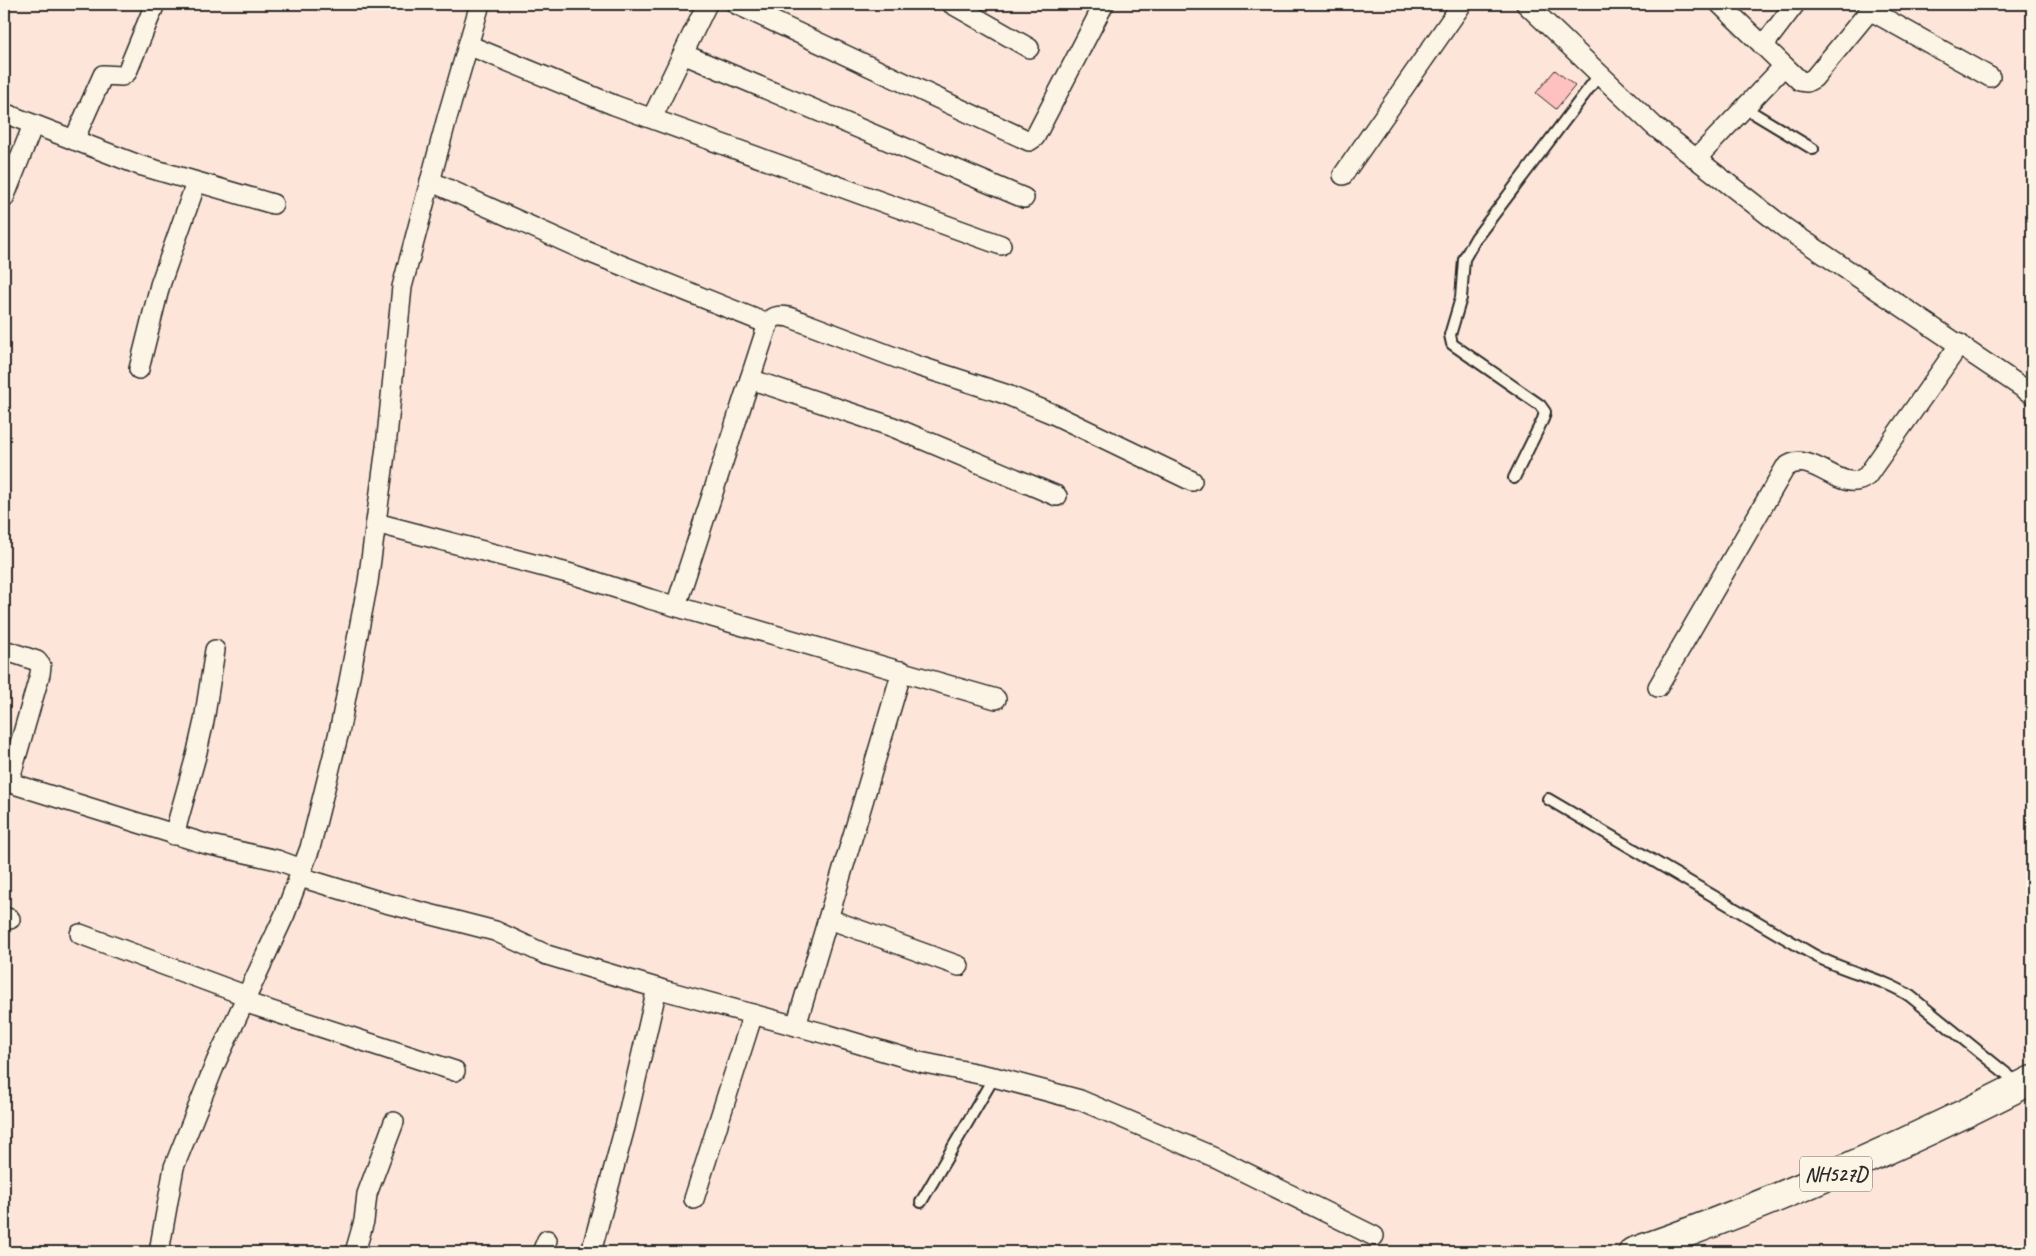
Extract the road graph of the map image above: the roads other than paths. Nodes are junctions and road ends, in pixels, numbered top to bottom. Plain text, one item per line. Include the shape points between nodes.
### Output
1 (155, 4) edge
2 (480, 4) edge
3 (707, 4) edge
4 (736, 4) edge
5 (952, 4) edge
6 (1104, 4) edge
7 (1462, 4) edge
8 (1526, 4) edge
9 (1720, 4) edge
10 (1795, 4) edge
11 (468, 45) junction
12 (1763, 46) junction
13 (1030, 48) dead end
14 (683, 54) junction
15 (1784, 66) junction
16 (1599, 75) junction
17 (1990, 77) dead end
18 (1745, 108) junction
19 (4, 113) edge
20 (652, 118) junction
21 (33, 125) junction
22 (74, 140) junction
23 (1813, 149) dead end
24 (1696, 159) junction
25 (1342, 175) dead end
26 (430, 181) junction
27 (196, 182) junction
28 (4, 198) edge
29 (1024, 198) dead end
30 (273, 204) dead end
31 (1001, 245) dead end
32 (768, 324) junction
33 (1960, 344) junction
34 (139, 369) dead end
35 (750, 379) junction
36 (2032, 394) edge
37 (1514, 478) dead end
38 (1192, 481) dead end
39 (1057, 496) dead end
40 (376, 522) junction
41 (676, 606) junction
42 (4, 650) edge
43 (215, 650) dead end
44 (902, 671) junction
45 (1658, 687) dead end
46 (996, 699) dead end
47 (6, 782) edge
48 (1548, 799) dead end
49 (174, 835) junction
50 (301, 873) junction
51 (828, 919) junction
52 (80, 934) dead end
53 (959, 966) dead end
54 (657, 988) junction
55 (246, 999) junction
56 (753, 1014) junction
57 (796, 1026) junction
58 (455, 1071) dead end
59 (994, 1076) junction
60 (2027, 1083) edge
61 (394, 1122) dead end
62 (694, 1199) dead end
63 (921, 1202) dead end
64 (1374, 1236) dead end
65 (159, 1252) edge
66 (355, 1252) edge
67 (591, 1252) edge
68 (1633, 1252) edge

1 - 22 street via 127,72 122,76 103,75
2 - 11 street
3 - 14 street
4 - 6 street via 1029,142 1035,137
5 - 13 street
7 - 25 street
8 - 16 street
9 - 12 street
10 - 12 street
11 - 20 street
11 - 26 street
12 - 15 street
14 - 20 street
14 - 29 street
15 - 17 street via 1800,82 1811,81 1866,15 1873,12
15 - 18 street
16 - 24 street via 1654,126
16 - 37 lane via 1476,238 1464,259 1461,298 1450,335 1452,344 1540,405 1545,412
18 - 23 lane
18 - 24 street
19 - 21 street
20 - 31 street
21 - 22 street
21 - 28 street
22 - 27 street
24 - 33 street via 1785,228
26 - 32 street via 586,251
26 - 40 street via 402,287
27 - 30 street
27 - 34 street via 160,285
32 - 35 street
32 - 38 street via 776,316 789,317 915,365 1005,394
33 - 36 street
33 - 45 street via 1861,481 1850,482 1801,462 1795,461 1784,468
35 - 39 street via 893,427
35 - 41 street
40 - 41 street via 575,575
40 - 50 street via 340,728
41 - 44 street
42 - 47 street via 37,661 41,666
43 - 49 street via 196,756
44 - 46 street
44 - 51 street
47 - 49 street
48 - 60 lane via 1814,956 1910,996
49 - 50 street via 277,860
50 - 54 street via 382,902 495,931 547,956
50 - 55 street via 286,914
51 - 53 street
51 - 57 street
52 - 55 street
54 - 56 street
54 - 67 street
55 - 58 street
55 - 65 street via 216,1062 174,1167
56 - 57 street
56 - 62 street
57 - 59 street via 920,1062
59 - 63 lane
59 - 64 street via 1080,1100 1129,1120 1214,1157
60 - 68 highway, NH527D via 1805,1188
61 - 66 street via 367,1194 364,1221

